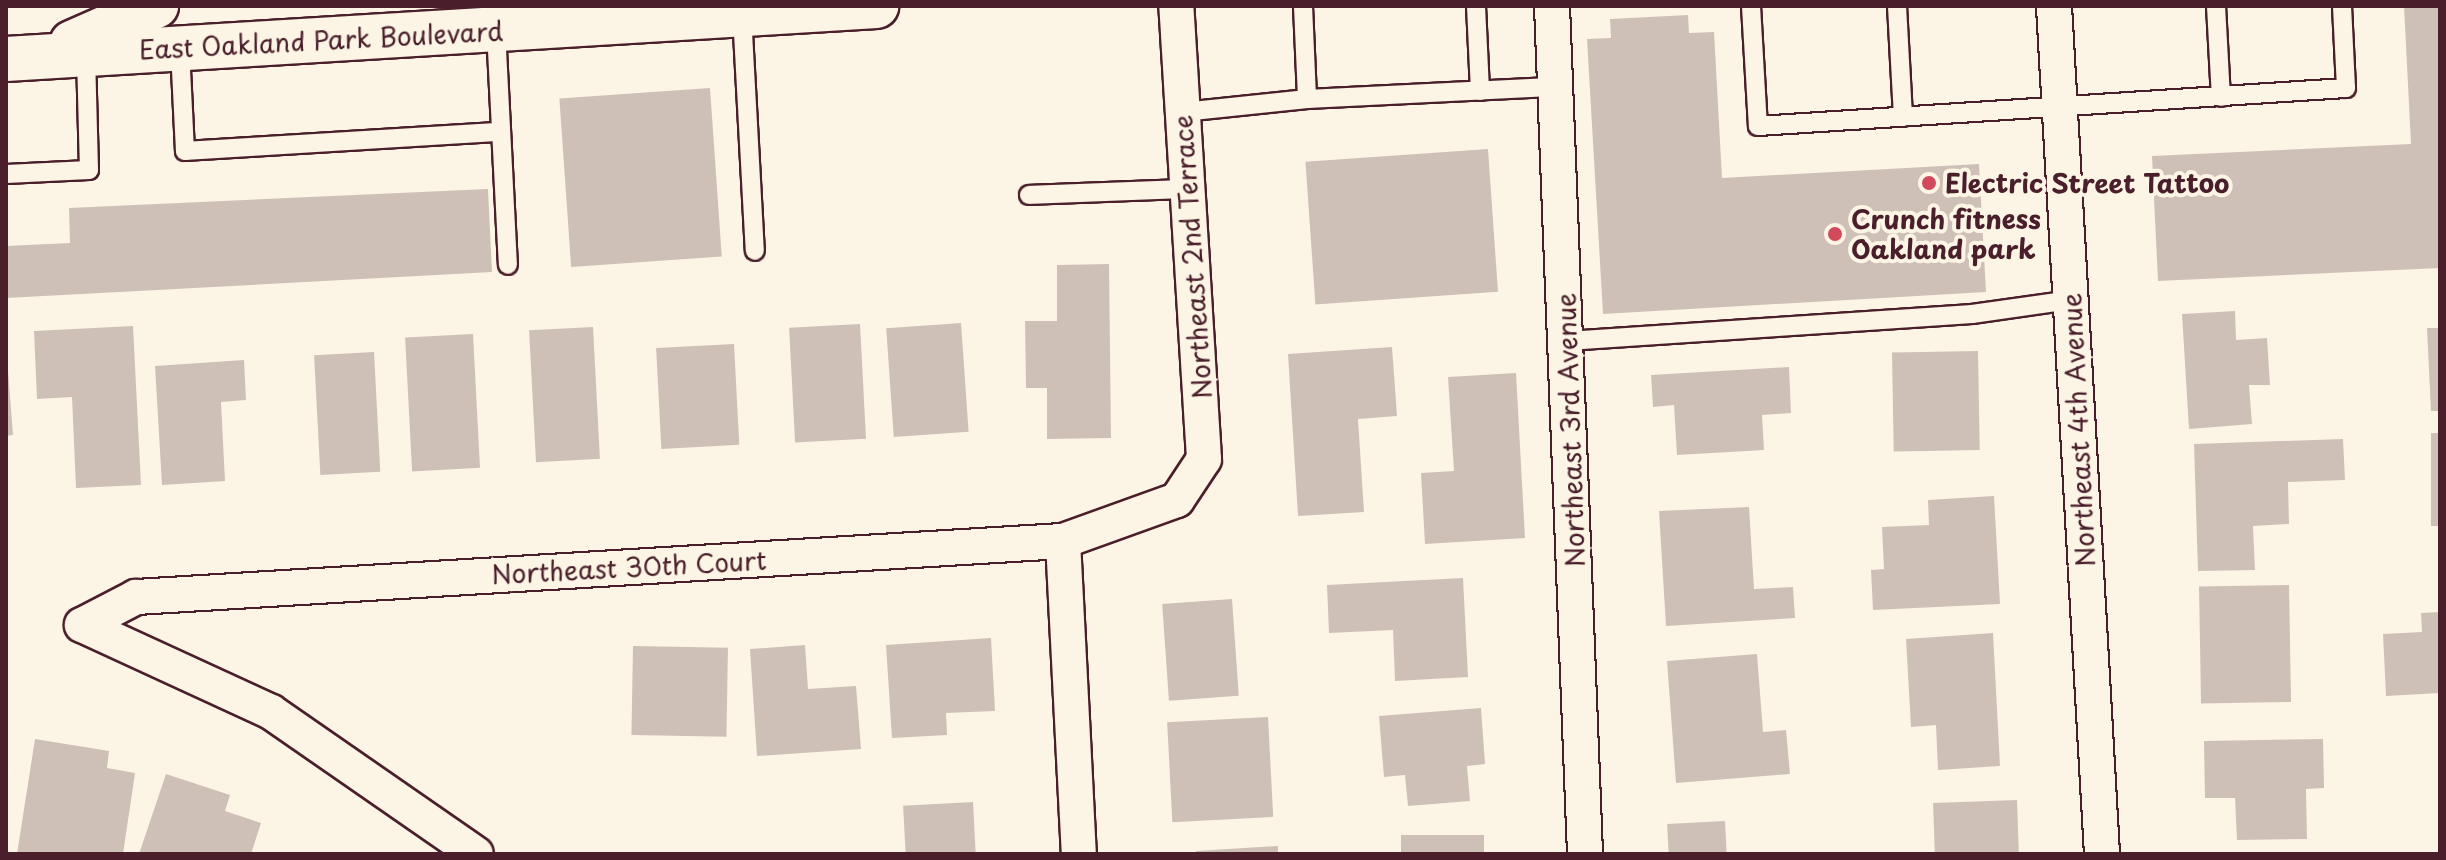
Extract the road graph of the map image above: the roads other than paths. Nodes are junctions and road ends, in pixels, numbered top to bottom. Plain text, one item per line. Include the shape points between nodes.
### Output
1 (156, 6) edge
2 (876, 6) edge
3 (1176, 6) edge
4 (1303, 6) edge
5 (1476, 6) edge
6 (1552, 6) edge
7 (1751, 6) edge
8 (1897, 6) edge
9 (2054, 6) edge
10 (2216, 6) edge
11 (2342, 6) edge
12 (742, 14) junction
13 (498, 18) edge
14 (180, 49) junction
15 (86, 54) junction
16 (21, 58) edge
17 (1556, 87) junction
18 (1480, 91) junction
19 (2221, 97) junction
20 (1307, 99) junction
21 (2060, 108) junction
22 (1183, 112) junction
23 (1903, 117) junction
24 (499, 132) junction
25 (6, 174) edge
26 (1188, 189) junction
27 (1029, 195) dead end
28 (755, 251) dead end
29 (508, 265) dead end
30 (2070, 300) junction
31 (1567, 341) junction
32 (1177, 500) joint
33 (1063, 541) junction
34 (476, 854) edge
35 (1079, 854) edge
36 (1585, 854) edge
37 (2102, 854) edge

1 - 16 main road
2 - 12 main road, East Oakland Park Boulevard
3 - 22 street, Northeast 2nd Terrace
4 - 20 lane
5 - 18 lane
6 - 17 street, Northeast 3rd Avenue
7 - 23 lane via 1758,126
8 - 23 lane
9 - 21 street, Northeast 4th Avenue
10 - 19 lane
11 - 19 lane via 2346,88
12 - 13 main road, East Oakland Park Boulevard
12 - 28 lane
13 - 14 main road, East Oakland Park Boulevard
13 - 24 lane
14 - 15 main road, East Oakland Park Boulevard
14 - 24 lane via 185,151
15 - 16 main road, East Oakland Park Boulevard
15 - 25 lane via 89,170
17 - 18 lane
17 - 31 street, Northeast 3rd Avenue
18 - 20 lane
19 - 21 lane
20 - 22 lane
21 - 23 lane
21 - 30 street, Northeast 4th Avenue
22 - 26 street, Northeast 2nd Terrace
24 - 29 lane
26 - 27 lane
26 - 32 street, Northeast 2nd Terrace via 1204,459
30 - 31 lane via 1972,314
30 - 37 street, Northeast 4th Avenue
31 - 36 street, Northeast 3rd Avenue
32 - 33 street, Northeast 30th Court
33 - 34 street, Northeast 30th Court via 136,597 82,625 271,712
33 - 35 street

